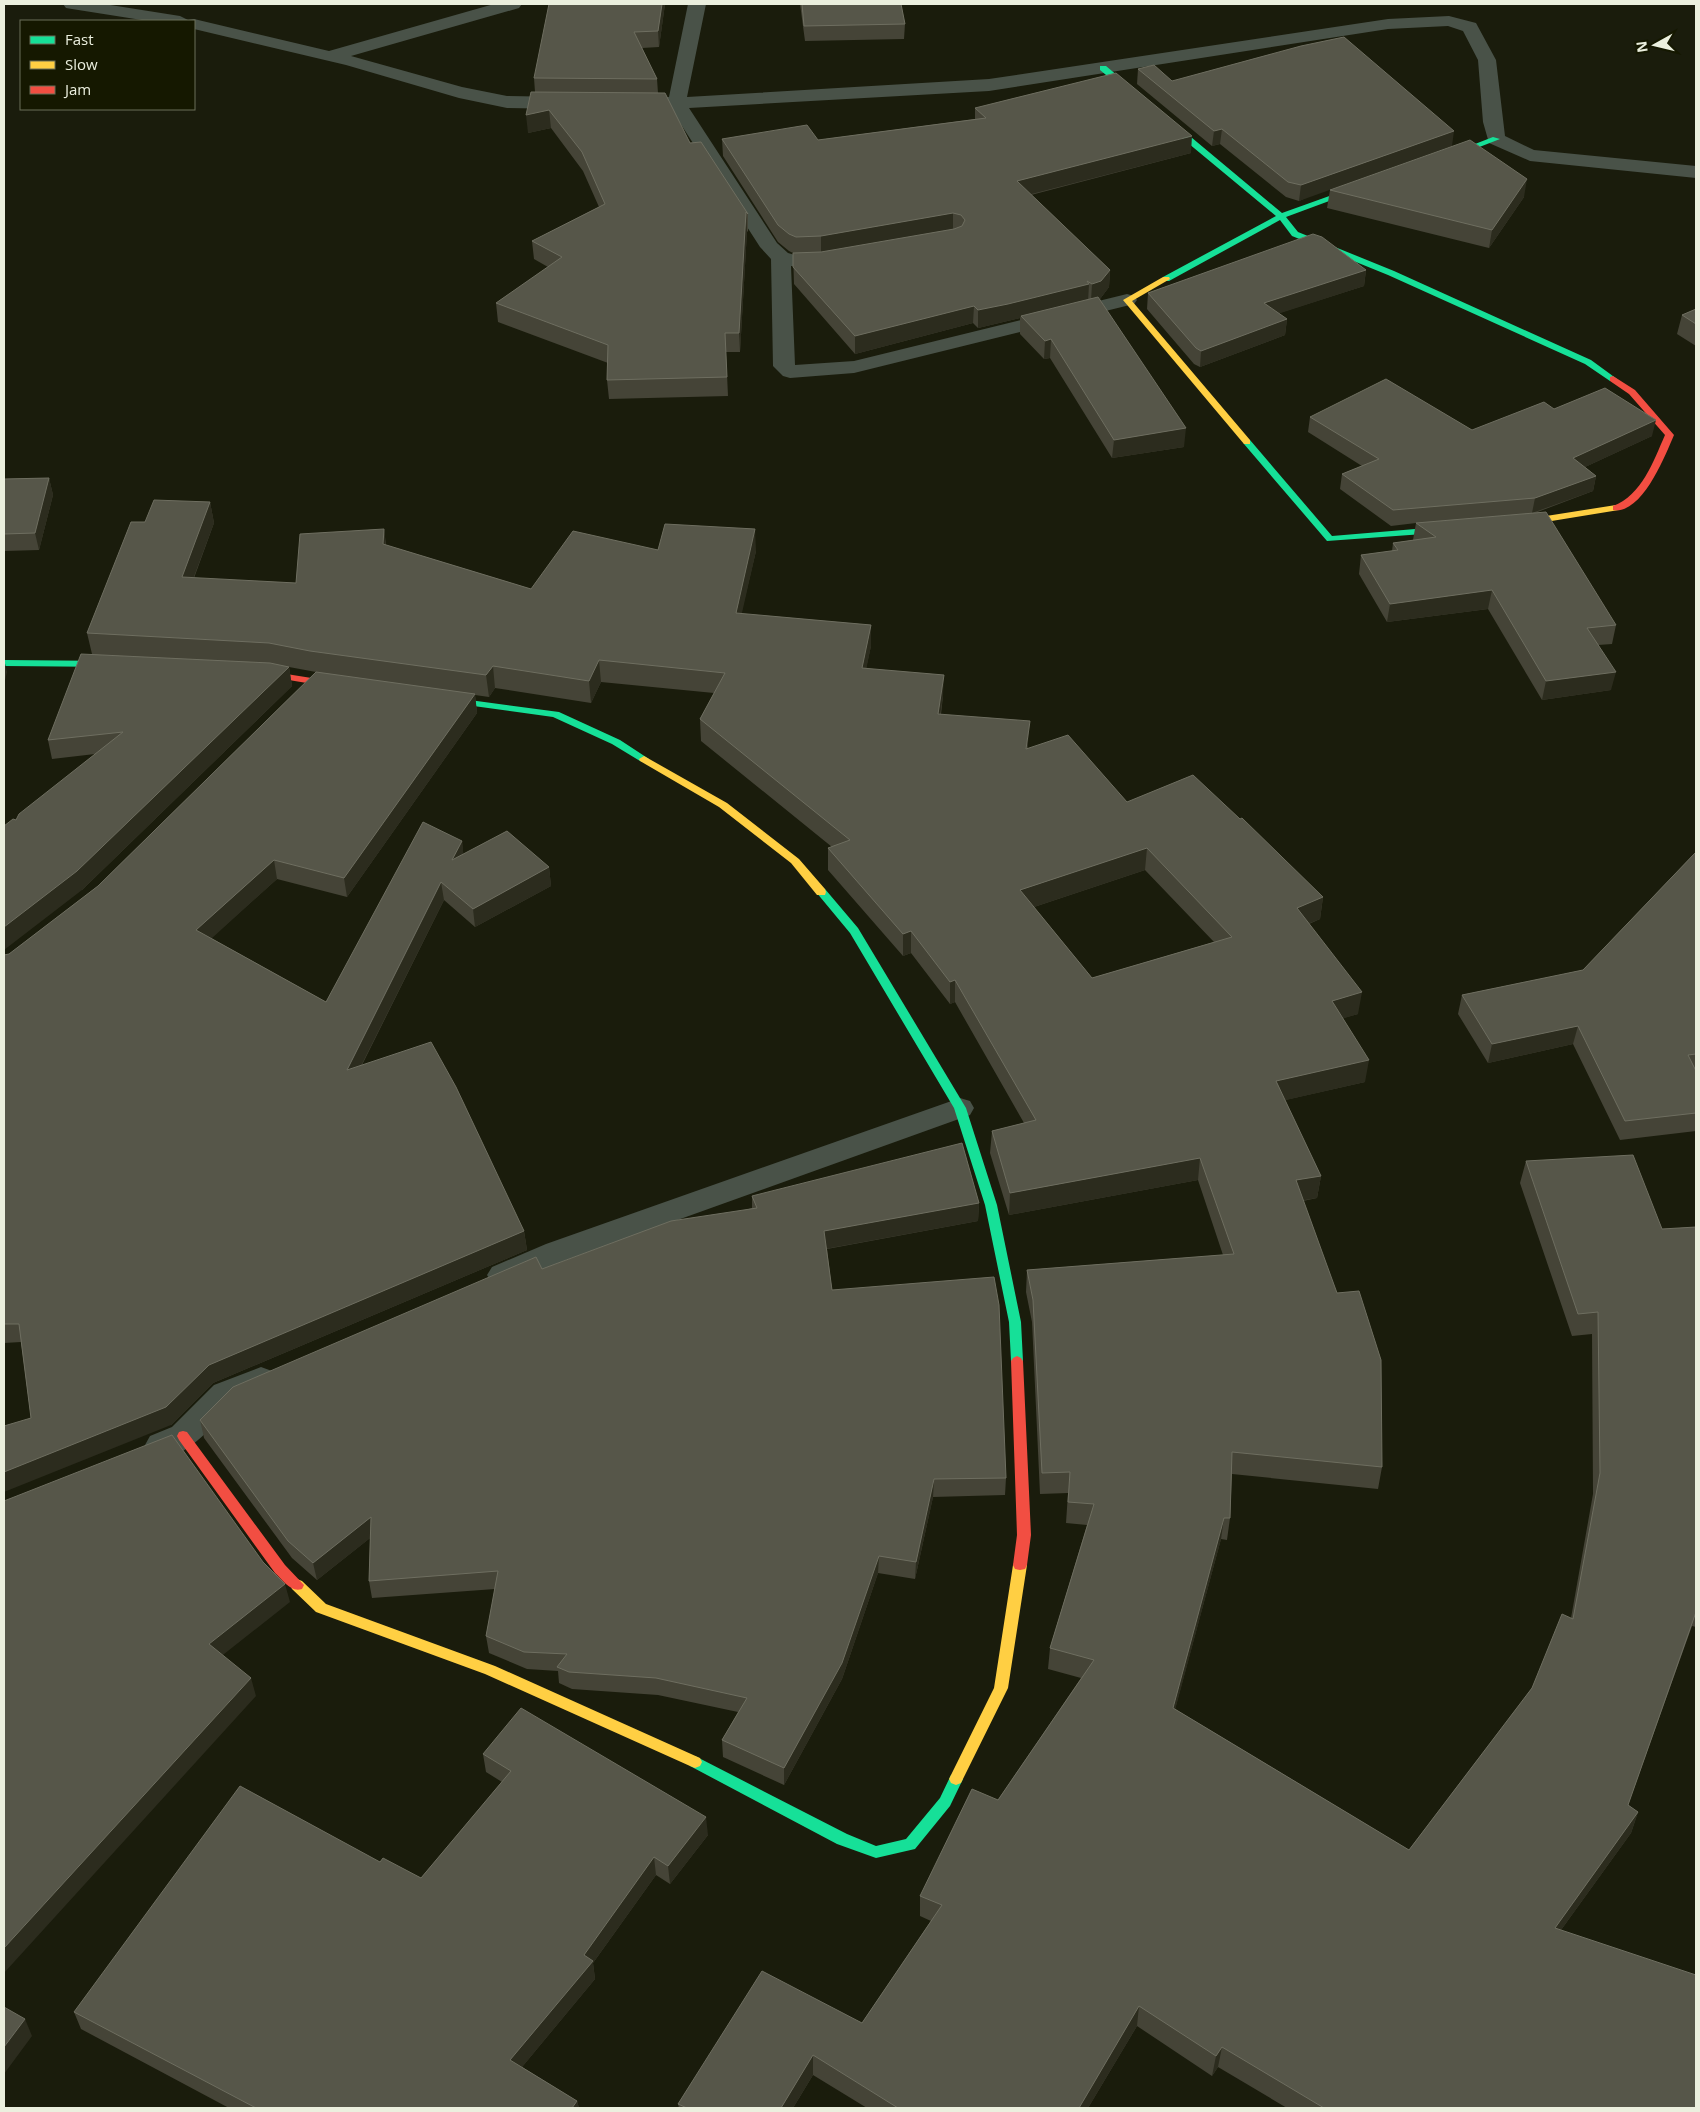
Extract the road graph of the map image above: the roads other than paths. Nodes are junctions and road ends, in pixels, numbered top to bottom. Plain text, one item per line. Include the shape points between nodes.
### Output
1 (72, 4) edge
2 (513, 4) edge
3 (698, 4) edge
4 (174, 20) edge
5 (195, 24) edge
6 (329, 56) junction
7 (1103, 68) junction
8 (584, 103) edge
9 (612, 103) edge
10 (677, 103) junction
11 (1496, 138) junction
12 (1431, 162) edge
13 (1696, 172) edge
14 (1374, 182) edge
15 (1281, 216) junction
16 (781, 258) junction
17 (821, 261) edge
18 (1127, 300) junction
19 (1502, 525) edge
20 (1464, 528) edge
21 (4, 663) edge
22 (123, 665) edge
23 (243, 671) edge
24 (352, 687) edge
25 (430, 697) edge
26 (960, 1108) junction
27 (476, 1286) edge
28 (288, 1367) edge
29 (183, 1436) junction
30 (136, 1454) edge

1 - 4 street
2 - 6 street
3 - 10 street
5 - 6 street
6 - 8 street via 507,102
7 - 10 street via 989,85
7 - 11 street via 1388,24 1449,21 1470,27 1487,60
7 - 15 street
9 - 10 street
10 - 16 street via 770,247
11 - 12 street
11 - 13 street via 1530,155
14 - 15 street
15 - 18 street
15 - 19 street via 1295,234 1391,273 1588,362 1632,392 1670,435 1647,482 1625,507
16 - 17 street via 793,262
16 - 18 street via 783,366 790,372 854,367
18 - 20 street via 1330,539
21 - 22 street
23 - 24 street
25 - 26 street via 555,714 616,742 723,805 795,861 854,931
26 - 27 street via 556,1252
26 - 29 street via 991,1205 1015,1322 1024,1535 1001,1688 945,1802 910,1844 876,1852 842,1839 693,1761 490,1670 321,1608 280,1569
28 - 29 street via 225,1394
29 - 30 street

